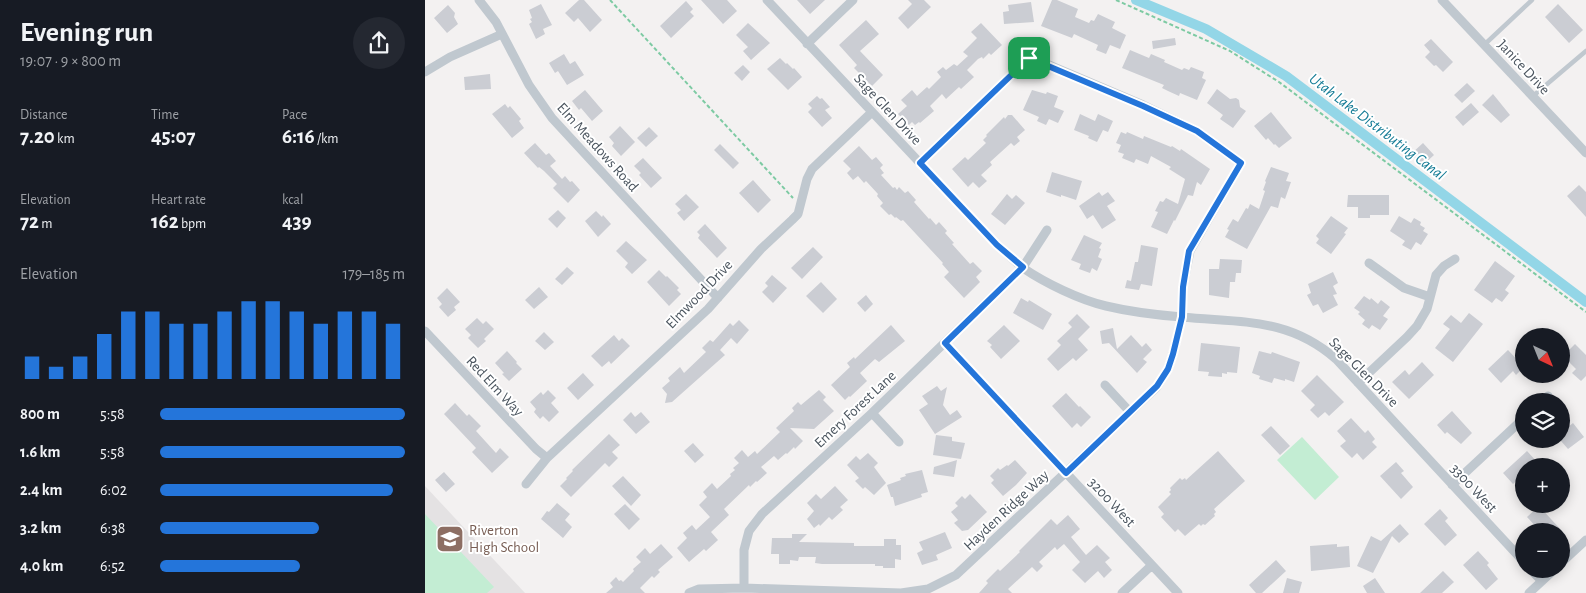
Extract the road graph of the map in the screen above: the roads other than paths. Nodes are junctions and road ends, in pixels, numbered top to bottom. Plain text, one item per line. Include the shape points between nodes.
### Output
1 (479, 0) edge
2 (767, 0) edge
3 (853, 0) edge
4 (1442, 0) edge
5 (1532, 0) edge
6 (502, 34) junction
7 (807, 44) junction
8 (1484, 45) junction
9 (1586, 51) edge
10 (425, 72) edge
11 (1533, 96) junction
12 (872, 112) junction
13 (1586, 153) edge
14 (920, 163) junction
15 (1047, 230) dead end
16 (1455, 259) dead end
17 (1369, 263) dead end
18 (1023, 267) junction
19 (1430, 297) junction
20 (718, 298) junction
21 (1182, 317) junction
22 (425, 331) edge
23 (945, 343) junction
24 (1358, 383) junction
25 (1105, 385) dead end
26 (1130, 412) junction
27 (872, 413) junction
28 (1515, 426) edge
29 (1405, 433) joint
30 (899, 442) dead end
31 (547, 458) junction
32 (1066, 473) junction
33 (526, 484) dead end
34 (1453, 485) junction
35 (1586, 540) edge
36 (1515, 552) edge
37 (1570, 555) edge
38 (1152, 565) junction
39 (1539, 578) edge
40 (1545, 578) edge
41 (1542, 581) junction
42 (744, 588) junction
43 (689, 593) edge
44 (1122, 593) edge
45 (1178, 593) edge
46 (1529, 593) edge

1 - 6 street, Elm Meadows Road
2 - 7 street, Sage Glen Drive
3 - 7 street
4 - 8 street, Janice Drive
5 - 8 lane
6 - 10 street
6 - 20 street, Elm Meadows Road via 529,85 552,118
7 - 12 street, Sage Glen Drive
8 - 11 street, Janice Drive
9 - 11 lane
11 - 13 street, Janice Drive
12 - 14 street, Sage Glen Drive
12 - 20 street, Elmwood Drive via 812,170 798,214 755,255
14 - 18 street, Sage Glen Drive via 997,245
14 - 21 street, Hayden Ridge Way via 1029,58 1197,131 1241,163 1189,251
15 - 18 street, Emery Forest Lane
16 - 19 street via 1436,275
17 - 19 street via 1404,288
18 - 21 street, Sage Glen Drive via 1078,297 1105,306
18 - 23 street, Emery Forest Lane
19 - 24 street via 1423,318 1413,332
20 - 31 street, Elmwood Drive
21 - 24 street, Sage Glen Drive via 1254,322 1288,330 1328,352
21 - 26 street, Hayden Ridge Way via 1168,369 1157,386
22 - 31 street, Red Elm Way
23 - 27 street, Emery Forest Lane
23 - 32 street, 3200 West
24 - 29 street, Sage Glen Drive
25 - 26 street
26 - 32 street, Hayden Ridge Way
27 - 30 street
27 - 42 street, Emery Forest Lane via 762,514 749,531 744,550
28 - 34 street
29 - 34 street, 3300 West
31 - 33 street, Elmwood Drive
32 - 38 street, 3200 West
32 - 42 street, Hayden Ridge Way via 956,575 928,589 901,593
34 - 36 street, 3300 West
35 - 37 street
38 - 44 street
38 - 45 street, 3200 West
39 - 41 street
40 - 41 street
41 - 46 street
42 - 43 street, Hayden Ridge Way via 699,589

